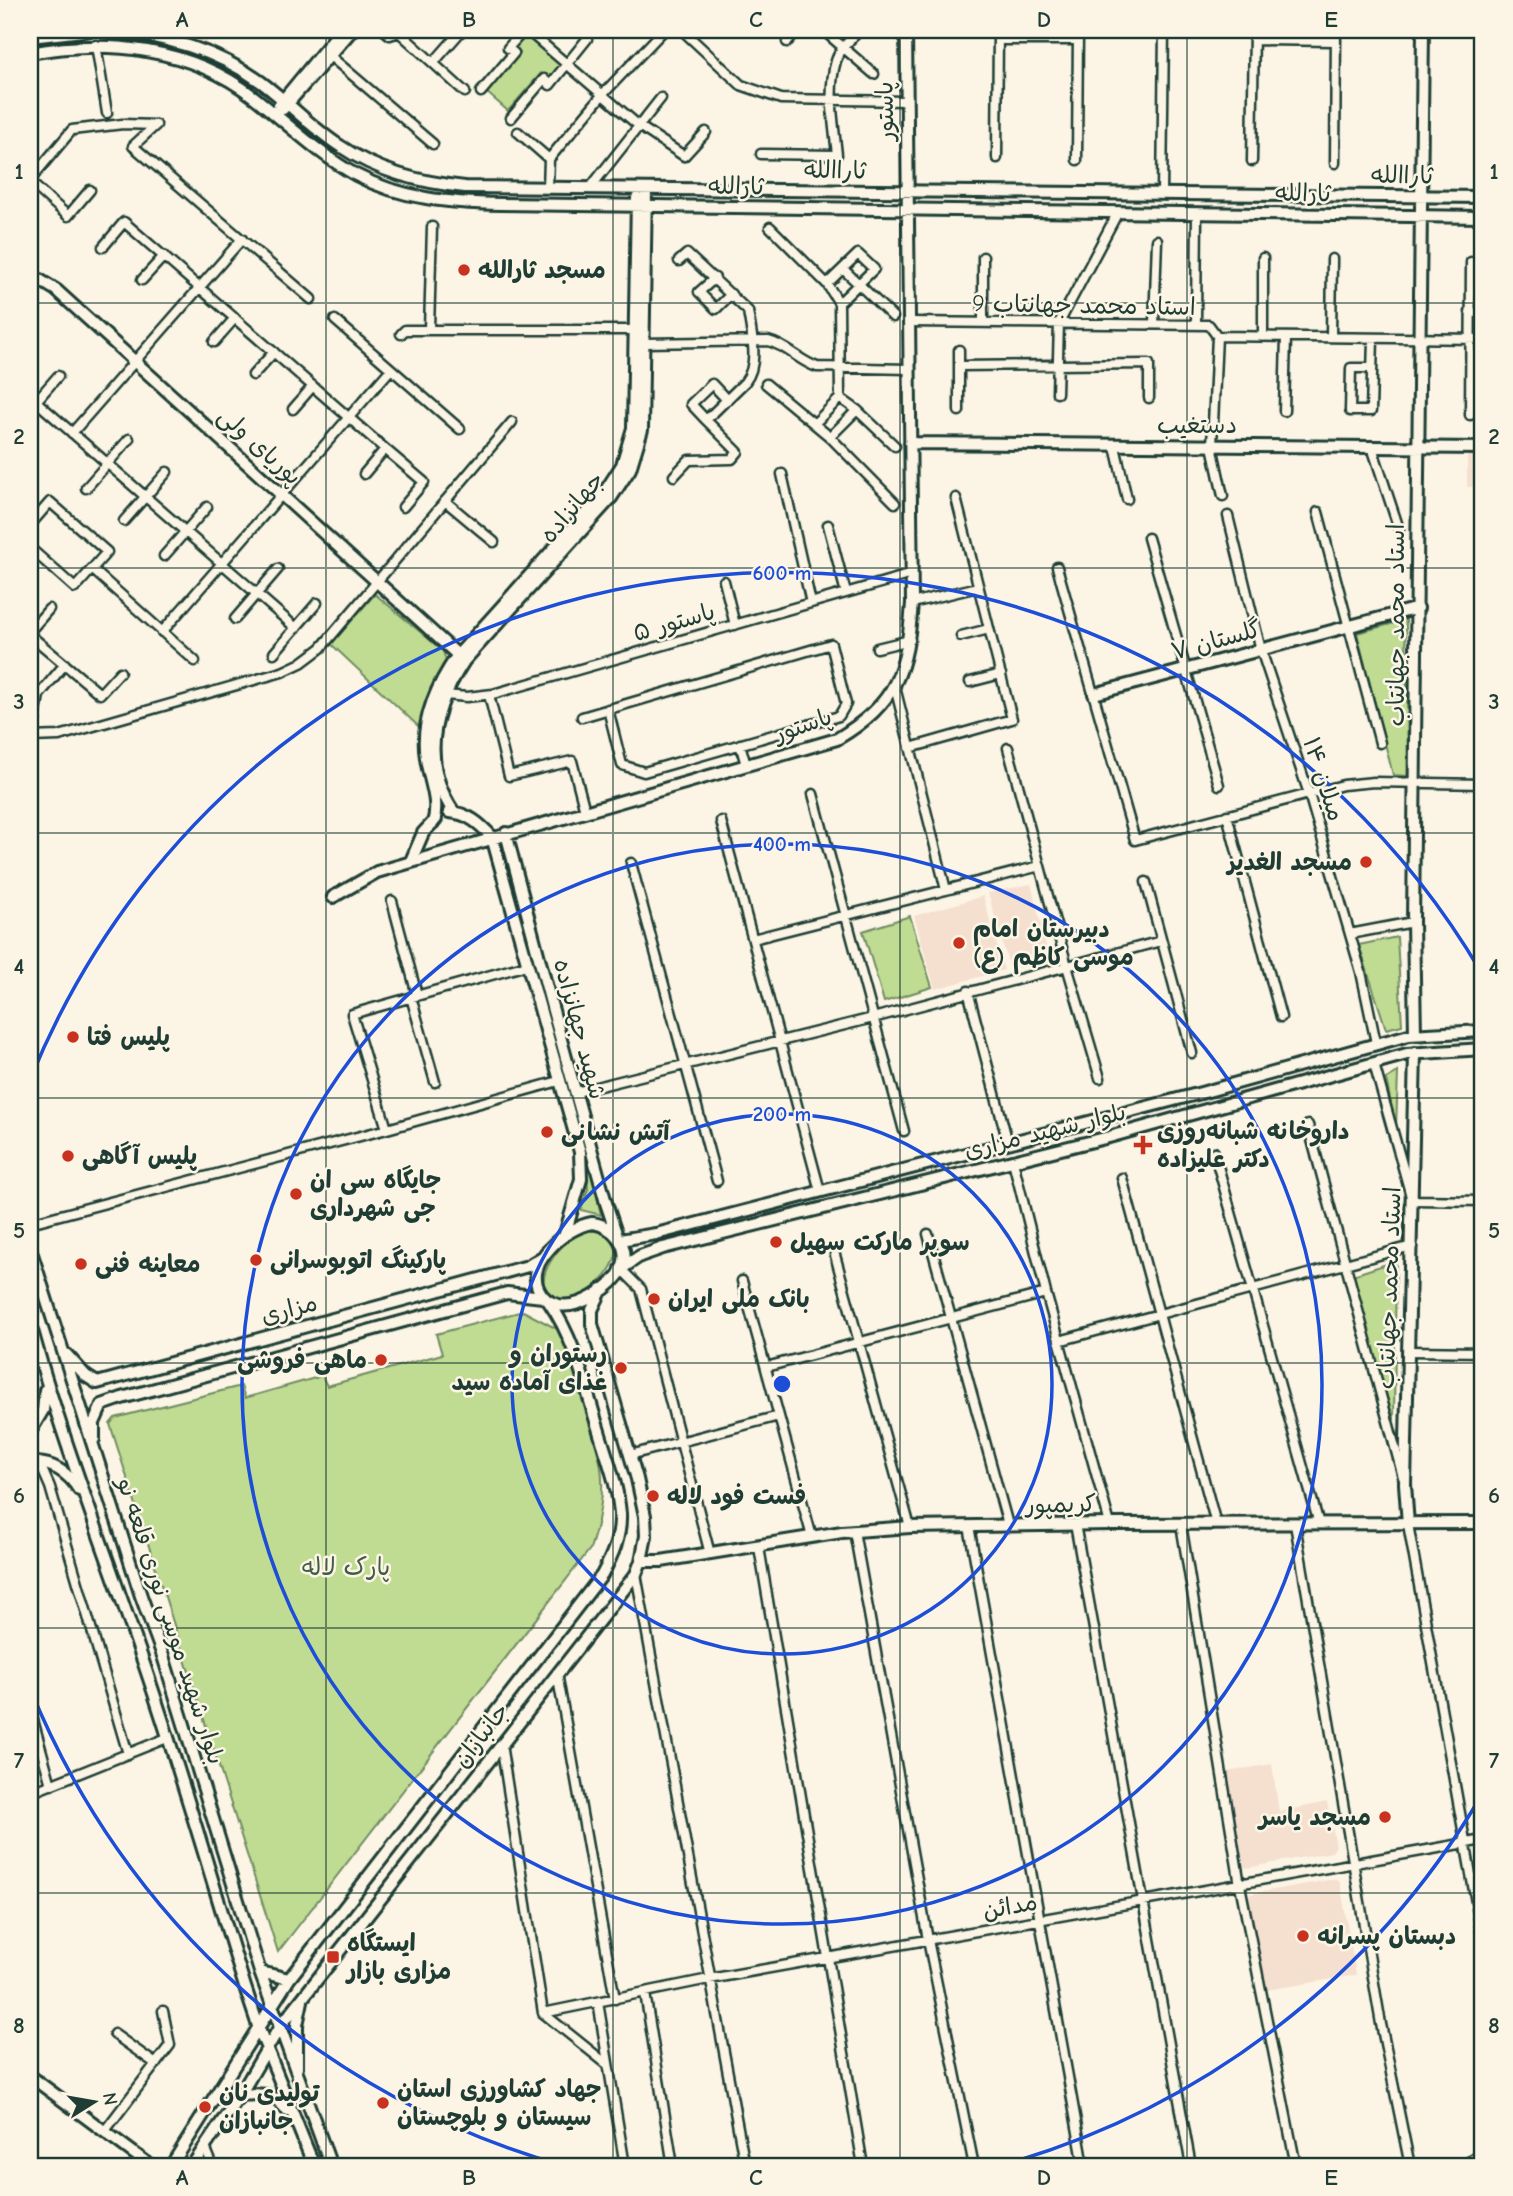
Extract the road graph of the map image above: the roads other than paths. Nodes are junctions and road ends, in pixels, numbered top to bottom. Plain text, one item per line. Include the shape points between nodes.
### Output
1 (91, 30) edge
2 (101, 30) edge
3 (341, 30) edge
4 (352, 30) edge
5 (384, 30) edge
6 (462, 30) edge
7 (526, 30) edge
8 (664, 30) edge
9 (682, 30) edge
10 (797, 30) edge
11 (823, 30) edge
12 (860, 30) edge
13 (906, 30) edge
14 (998, 30) edge
15 (1078, 30) edge
16 (1164, 30) edge
17 (1254, 30) edge
18 (1336, 30) edge
19 (1423, 30) edge
20 (30, 37) edge
21 (587, 39) dead end
22 (998, 40) junction
23 (1078, 40) junction
24 (1254, 40) junction
25 (1336, 41) junction
26 (787, 42) dead end
27 (96, 45) junction
28 (844, 47) junction
29 (30, 53) edge
30 (330, 56) junction
31 (434, 62) junction
32 (567, 64) junction
33 (874, 74) dead end
34 (465, 92) dead end
35 (481, 92) dead end
36 (603, 94) junction
37 (661, 98) dead end
38 (831, 99) junction
39 (906, 101) junction
40 (285, 102) junction
41 (107, 113) dead end
42 (275, 114) junction
43 (511, 118) dead end
44 (639, 126) junction
45 (518, 132) dead end
46 (706, 132) dead end
47 (433, 144) dead end
48 (761, 154) dead end
49 (549, 159) junction
50 (997, 159) dead end
51 (1077, 160) dead end
52 (1252, 161) dead end
53 (1335, 163) dead end
54 (30, 181) edge
55 (548, 188) junction
56 (590, 188) junction
57 (641, 189) junction
58 (90, 190) dead end
59 (908, 191) junction
60 (1162, 194) junction
61 (1421, 197) junction
62 (1483, 197) edge
63 (641, 205) junction
64 (908, 209) junction
65 (1118, 212) junction
66 (1197, 213) junction
67 (1421, 216) junction
68 (1483, 217) edge
69 (432, 227) dead end
70 (770, 227) dead end
71 (242, 239) junction
72 (1157, 240) dead end
73 (103, 247) dead end
74 (164, 256) junction
75 (983, 257) dead end
76 (1263, 258) dead end
77 (1332, 259) dead end
78 (679, 261) dead end
79 (1471, 262) dead end
80 (843, 269) junction
81 (30, 274) edge
82 (715, 278) junction
83 (142, 280) dead end
84 (827, 284) junction
85 (859, 284) junction
86 (199, 287) junction
87 (731, 294) junction
88 (311, 299) dead end
89 (839, 303) junction
90 (1471, 312) junction
91 (1483, 313) edge
92 (894, 317) dead end
93 (235, 318) junction
94 (335, 320) dead end
95 (909, 322) junction
96 (983, 323) junction
97 (1059, 323) junction
98 (1154, 324) junction
99 (1196, 325) junction
100 (429, 329) junction
101 (640, 330) junction
102 (401, 334) dead end
103 (1217, 336) junction
104 (1263, 337) junction
105 (1286, 337) junction
106 (1331, 337) junction
107 (1373, 338) junction
108 (1420, 338) junction
109 (1470, 339) junction
110 (1483, 339) edge
111 (752, 341) junction
112 (214, 342) dead end
113 (644, 343) junction
114 (959, 349) dead end
115 (274, 352) junction
116 (134, 363) junction
117 (1057, 364) junction
118 (959, 366) junction
119 (839, 368) junction
120 (1372, 368) junction
121 (391, 369) junction
122 (909, 369) junction
123 (253, 375) dead end
124 (58, 376) dead end
125 (766, 384) dead end
126 (313, 386) junction
127 (1057, 393) dead end
128 (840, 398) junction
129 (1149, 398) dead end
130 (727, 400) junction
131 (32, 402) edge
132 (292, 409) dead end
133 (857, 410) junction
134 (959, 411) dead end
135 (1284, 411) dead end
136 (1470, 415) dead end
137 (349, 417) junction
138 (706, 421) junction
139 (512, 422) dead end
140 (814, 424) junction
141 (460, 429) dead end
142 (72, 433) junction
143 (830, 437) junction
144 (130, 439) dead end
145 (910, 443) junction
146 (895, 446) dead end
147 (1115, 446) junction
148 (1212, 446) junction
149 (1372, 447) junction
150 (1419, 447) junction
151 (1483, 448) edge
152 (385, 449) junction
153 (107, 464) junction
154 (167, 472) dead end
155 (364, 474) dead end
156 (782, 474) dead end
157 (674, 476) dead end
158 (86, 488) dead end
159 (281, 493) junction
160 (1223, 496) dead end
161 (145, 497) junction
162 (956, 498) dead end
163 (1127, 499) dead end
164 (445, 500) junction
165 (895, 503) dead end
166 (207, 507) dead end
167 (403, 507) dead end
168 (1318, 512) dead end
169 (1228, 516) dead end
170 (124, 521) dead end
171 (30, 525) edge
172 (828, 525) dead end
173 (1399, 529) dead end
174 (186, 532) junction
175 (1148, 538) dead end
176 (494, 542) dead end
177 (30, 548) edge
178 (164, 556) dead end
179 (221, 563) junction
180 (1057, 567) dead end
181 (92, 569) junction
182 (278, 569) dead end
183 (912, 574) junction
184 (724, 581) dead end
185 (376, 582) junction
186 (978, 587) junction
187 (846, 593) junction
188 (257, 594) junction
189 (317, 603) dead end
190 (811, 603) junction
191 (912, 603) junction
192 (49, 608) dead end
193 (1418, 608) junction
194 (235, 619) dead end
195 (735, 625) junction
196 (1348, 626) junction
197 (296, 628) junction
198 (989, 629) junction
199 (162, 632) junction
200 (30, 633) edge
201 (961, 636) dead end
202 (910, 640) junction
203 (877, 648) dead end
204 (1261, 650) junction
205 (274, 653) dead end
206 (461, 658) junction
207 (195, 661) dead end
208 (65, 664) junction
209 (1187, 669) junction
210 (120, 672) dead end
211 (1001, 674) junction
212 (970, 682) dead end
213 (895, 687) junction
214 (1094, 694) junction
215 (445, 695) junction
216 (489, 695) junction
217 (608, 709) junction
218 (582, 717) dead end
219 (31, 737) edge
220 (1380, 743) dead end
221 (740, 744) junction
222 (910, 748) junction
223 (1008, 748) dead end
224 (746, 765) junction
225 (1416, 783) junction
226 (1483, 784) edge
227 (1219, 785) dead end
228 (813, 794) dead end
229 (1309, 794) junction
230 (453, 811) junction
231 (585, 811) junction
232 (1227, 816) junction
233 (721, 821) dead end
234 (433, 823) junction
235 (506, 833) junction
236 (492, 837) junction
237 (411, 862) junction
238 (631, 863) dead end
239 (1040, 866) junction
240 (1146, 882) dead end
241 (946, 890) junction
242 (333, 897) dead end
243 (392, 901) dead end
244 (846, 915) junction
245 (1413, 922) junction
246 (1350, 934) junction
247 (753, 939) junction
248 (1161, 941) junction
249 (527, 965) junction
250 (1067, 966) junction
251 (968, 992) junction
252 (414, 996) junction
253 (1281, 1017) dead end
254 (873, 1018) junction
255 (1483, 1031) edge
256 (1415, 1034) junction
257 (779, 1042) junction
258 (1376, 1043) junction
259 (1483, 1049) edge
260 (1415, 1053) junction
261 (1192, 1054) dead end
262 (685, 1064) junction
263 (1374, 1064) junction
264 (1100, 1078) dead end
265 (559, 1081) junction
266 (435, 1082) dead end
267 (576, 1092) junction
268 (563, 1096) junction
269 (1308, 1125) dead end
270 (387, 1129) junction
271 (904, 1131) dead end
272 (1008, 1143) junction
273 (1214, 1152) dead end
274 (1013, 1161) junction
275 (1122, 1178) dead end
276 (717, 1181) dead end
277 (820, 1191) junction
278 (1412, 1200) junction
279 (1483, 1201) edge
280 (30, 1223) edge
281 (565, 1234) junction
282 (928, 1234) dead end
283 (619, 1238) junction
284 (1412, 1246) junction
285 (30, 1248) edge
286 (835, 1255) dead end
287 (544, 1256) junction
288 (1345, 1264) junction
289 (621, 1269) junction
290 (742, 1281) dead end
291 (1253, 1288) junction
292 (601, 1289) junction
293 (1045, 1293) junction
294 (546, 1299) junction
295 (1159, 1313) junction
296 (951, 1318) junction
297 (30, 1323) edge
298 (1059, 1341) junction
299 (859, 1342) junction
300 (59, 1344) junction
301 (1408, 1351) junction
302 (1483, 1352) edge
303 (766, 1367) junction
304 (44, 1374) junction
305 (97, 1383) junction
306 (102, 1405) junction
307 (779, 1416) junction
308 (30, 1432) edge
309 (681, 1442) junction
310 (94, 1448) junction
311 (630, 1455) junction
312 (35, 1463) edge
313 (1405, 1484) junction
314 (87, 1505) junction
315 (1483, 1523) edge
316 (1075, 1524) junction
317 (1110, 1524) junction
318 (1181, 1524) junction
319 (1216, 1524) junction
320 (1295, 1524) junction
321 (1319, 1524) junction
322 (1408, 1524) junction
323 (1008, 1525) junction
324 (969, 1526) junction
325 (910, 1527) junction
326 (854, 1531) junction
327 (813, 1537) junction
328 (759, 1547) junction
329 (710, 1554) junction
330 (641, 1560) junction
331 (636, 1574) junction
332 (163, 1656) junction
333 (144, 1662) junction
334 (557, 1673) junction
335 (30, 1709) edge
336 (167, 1738) junction
337 (502, 1744) junction
338 (128, 1754) junction
339 (51, 1785) junction
340 (30, 1793) edge
341 (1483, 1839) edge
342 (1467, 1842) junction
343 (1354, 1864) junction
344 (1240, 1885) junction
345 (1143, 1901) junction
346 (1040, 1920) junction
347 (928, 1940) junction
348 (1483, 1941) edge
349 (828, 1958) junction
350 (260, 1972) junction
351 (289, 1979) junction
352 (711, 1979) junction
353 (645, 1993) junction
354 (302, 1997) junction
355 (615, 1999) junction
356 (598, 2002) junction
357 (271, 2007) junction
358 (163, 2011) dead end
359 (543, 2013) junction
360 (279, 2028) junction
361 (259, 2029) junction
362 (114, 2034) dead end
363 (267, 2048) junction
364 (156, 2064) junction
365 (608, 2065) junction
366 (30, 2077) edge
367 (297, 2078) junction
368 (240, 2095) junction
369 (293, 2117) junction
370 (104, 2132) junction
371 (205, 2147) junction
372 (1483, 2153) edge
373 (973, 2164) edge
374 (151, 2166) edge
375 (171, 2166) edge
376 (192, 2166) edge
377 (213, 2166) edge
378 (314, 2166) edge
379 (331, 2166) edge
380 (625, 2166) edge
381 (673, 2166) edge
382 (745, 2166) edge
383 (863, 2166) edge
384 (1084, 2166) edge
385 (1191, 2166) edge
386 (1296, 2166) edge
387 (1410, 2166) edge
388 (1464, 2166) edge

1 - 20 main road
2 - 40 main road, ثاراالله via 140,32 182,42 226,61
3 - 40 main road
4 - 30 main road
5 - 31 street via 390,35 399,32
6 - 31 street
7 - 32 street
7 - 35 street via 508,48 514,53
8 - 36 street
9 - 38 street via 741,85 781,99
10 - 26 street
11 - 28 street
12 - 28 street
13 - 39 main road, پاستور
14 - 22 street
15 - 23 street
16 - 60 street
17 - 24 street
18 - 25 street
19 - 61 main road
21 - 32 street
22 - 23 street
22 - 50 street
23 - 51 street
24 - 25 street
24 - 52 street
25 - 53 street
27 - 29 main road, ثارالله
27 - 41 street
27 - 42 main road, ثارالله via 177,57 219,76
28 - 33 street
28 - 38 street via 836,60
30 - 40 main road
30 - 47 street
31 - 34 street
32 - 36 street
32 - 43 street via 550,85 544,79
36 - 44 street
36 - 49 street
37 - 44 street
38 - 39 street
38 - 48 street via 837,155
39 - 59 main road, پاستور
40 - 42 main road
40 - 55 main road, ثاراالله via 338,145 391,173 465,187
42 - 63 main road, ثارالله via 357,175 425,199
44 - 46 street via 684,156
44 - 56 street
45 - 49 street
49 - 55 street
54 - 58 street via 68,216
54 - 71 street via 72,130 156,125 133,146
55 - 56 main road, ثاراالله
56 - 57 main road, ثاراالله
57 - 59 main road, ثاراالله
57 - 63 main road, جهانزاده
59 - 60 main road, ثاراالله
59 - 64 main road, پاستور
60 - 61 main road, ثاراالله
61 - 62 main road, ثاراالله
61 - 67 main road, استاد محمد جهانتاب
63 - 64 main road, ثارالله
63 - 101 main road, جهانزاده
64 - 65 main road, ثارالله
64 - 95 main road, پاستور
65 - 66 main road, ثارالله
65 - 97 street
66 - 67 main road, ثارالله
66 - 99 street
67 - 68 main road, ثارالله
67 - 108 main road, استاد محمد جهانتاب
69 - 100 street
70 - 84 street
71 - 86 street
71 - 88 street
72 - 98 street
73 - 74 street via 124,222
74 - 83 street
74 - 86 street
75 - 96 street
76 - 104 street
77 - 106 street
78 - 82 street via 687,254
79 - 90 street
80 - 84 street
80 - 85 street
80 - 85 street via 858,254 874,270
81 - 116 main road, پوریای ولی via 56,290
82 - 87 street
82 - 87 street via 699,292 716,309
84 - 89 street
85 - 89 street
85 - 92 street
86 - 93 street
86 - 116 street
87 - 111 street via 748,311
89 - 119 street
90 - 91 street
90 - 109 street
93 - 112 street
93 - 115 street
94 - 121 street
95 - 96 street, استاد محمد جهانتاب 9
95 - 122 main road, پاستور
96 - 97 street, استاد محمد جهانتاب 9
97 - 98 street, استاد محمد جهانتاب 9
97 - 117 street
98 - 99 street, استاد محمد جهانتاب 9
99 - 103 street, استاد محمد جهانتاب 9 via 1209,325
100 - 101 street
100 - 102 street
101 - 113 main road, جهانزاده
101 - 206 main road, جهانزاده via 633,428 622,465 604,493
103 - 104 street, استاد محمد جهانتاب 9
103 - 148 street
104 - 105 street, استاد محمد جهانتاب 9
105 - 106 street, استاد محمد جهانتاب 9
105 - 135 street
106 - 107 street, استاد محمد جهانتاب 9
107 - 108 street, استاد محمد جهانتاب 9
107 - 120 street
108 - 109 street, استاد محمد جهانتاب 9
108 - 150 main road, استاد محمد جهانتاب
109 - 110 street, استاد محمد جهانتاب 9
109 - 136 street
111 - 113 street
111 - 119 street via 783,345 817,367
111 - 130 street via 750,375
113 - 206 main road, جهانزاده via 642,430 630,469 611,498
114 - 118 street
115 - 123 street
115 - 126 street
116 - 142 street
116 - 159 main road, پوریای ولی
117 - 118 street
117 - 127 street
117 - 129 street via 1149,364
118 - 134 street
119 - 122 street
119 - 128 street
120 - 120 street via 1371,411 1350,411 1351,369
121 - 137 street
121 - 141 street
122 - 145 main road, پاستور
124 - 131 street
125 - 140 street
126 - 132 street
126 - 137 street
128 - 133 street
128 - 140 street
130 - 138 street
130 - 138 street via 712,384 691,404
131 - 142 street
133 - 143 street
133 - 146 street
137 - 152 street
137 - 159 street
138 - 157 street via 738,452 732,459 689,460
139 - 164 street
140 - 143 street
142 - 153 street
143 - 165 street
144 - 153 street
145 - 147 main road, دستغیب
145 - 183 main road, پاستور
147 - 148 main road, دستغیب
147 - 163 street
148 - 149 main road, دستغیب
148 - 160 street
149 - 150 main road, دستغیب
149 - 173 street
150 - 151 main road, دستغیب
150 - 193 main road, استاد محمد جهانتاب
152 - 155 street
152 - 167 street via 424,482
153 - 158 street
153 - 161 street
154 - 161 street
156 - 190 street
159 - 179 street
159 - 185 main road, پوریای ولی
161 - 170 street
161 - 174 street
162 - 186 street
164 - 176 street
164 - 185 street
166 - 174 street
168 - 196 street
169 - 204 street, میلان ۱۴
171 - 181 street via 50,502 107,552
172 - 187 street
174 - 178 street
174 - 179 street
175 - 209 street
177 - 181 street via 75,588
179 - 188 street
179 - 199 street
180 - 214 street
181 - 199 street
182 - 188 street
183 - 187 street, پاستور ۵
183 - 191 main road, پاستور
184 - 195 street
185 - 206 main road, پوریای ولی
185 - 219 street via 321,648 282,672 59,736
186 - 191 street
186 - 198 street
187 - 190 street, پاستور ۵
188 - 194 street
188 - 197 street
189 - 197 street
190 - 195 street, پاستور ۵
191 - 202 main road, پاستور
192 - 200 street
193 - 196 main road, گلستان ۷
193 - 225 main road, استاد محمد جهانتاب
195 - 216 street, پاستور ۵
196 - 204 main road, گلستان ۷
196 - 220 street
197 - 205 street
198 - 201 street
198 - 211 street
199 - 207 street
200 - 208 street
202 - 203 street
202 - 213 main road, پاستور
204 - 209 main road, گلستان ۷
204 - 229 street, میلان ۱۴
206 - 215 main road, جهانزاده
206 - 234 main road, جهانزاده via 439,686 425,730 425,757 436,808
208 - 210 street via 100,694
208 - 219 street via 38,695
209 - 214 main road, گلستان ۷
209 - 227 street
211 - 212 street
211 - 222 street via 1012,719
213 - 222 street
213 - 224 main road, پاستور via 860,725 837,739
214 - 232 street via 1135,840
215 - 216 street, پاستور ۵
215 - 230 main road, جهانزاده via 435,722 434,751 442,789
216 - 231 street via 509,776 572,761
217 - 218 street
217 - 221 street via 622,765 644,772
217 - 221 street via 831,644 846,704 839,716
221 - 224 street
222 - 241 street
223 - 239 street
224 - 231 main road, پاستور
225 - 226 street
225 - 229 street via 1343,785
225 - 245 main road, استاد محمد جهانتاب
228 - 244 street
229 - 232 street
229 - 246 street, میلان ۱۴
230 - 234 main road via 442,813
230 - 236 main road via 480,824
231 - 235 main road, پاستور
232 - 253 street
233 - 247 street
234 - 237 main road via 423,833
235 - 236 main road, پاستور
235 - 267 main road, شهید جهانزاده
236 - 237 main road, پاستور
236 - 249 main road, شهید جهانزاده
237 - 242 main road, پاستور via 377,872
238 - 262 street
239 - 241 street
239 - 250 street
240 - 248 street
241 - 244 street
243 - 252 street
244 - 247 street
244 - 254 street
245 - 246 street
245 - 256 main road, استاد محمد جهانتاب
246 - 258 street, میلان ۱۴
247 - 257 street
248 - 250 street
248 - 261 street
249 - 252 street
249 - 265 main road, شهید جهانزاده
250 - 251 street
250 - 264 street
251 - 254 street
251 - 272 street
252 - 266 street
252 - 270 street via 352,1014
254 - 257 street
254 - 271 street
255 - 256 main road, بلوار شهید مزاری
256 - 258 main road, بلوار شهید مزاری
257 - 262 street
257 - 277 street
258 - 272 main road, بلوار شهید مزاری
259 - 260 main road, بلوار شهید مزاری
260 - 263 main road, بلوار شهید مزاری
260 - 278 main road, استاد محمد جهانتاب
262 - 267 street
262 - 276 street
263 - 274 main road, بلوار شهید مزاری
263 - 278 street
265 - 268 main road, شهید جهانزاده
265 - 270 street
267 - 268 main road
267 - 283 main road, شهید جهانزاده
268 - 281 main road, شهید جهانزاده via 580,1152 581,1179
269 - 288 street
270 - 280 street
272 - 274 main road
272 - 277 main road, بلوار شهید مزاری
273 - 291 street
274 - 289 main road, بلوار شهید مزاری via 663,1248
274 - 293 street
275 - 295 street
277 - 283 main road, بلوار شهید مزاری via 656,1234
278 - 279 street
278 - 284 main road, استاد محمد جهانتاب
281 - 283 main road via 592,1223
281 - 287 main road
282 - 296 street
283 - 289 main road via 624,1259
284 - 288 street
284 - 301 main road, استاد محمد جهانتاب
285 - 300 main road, بلوار شهید موسی نوری قلعه نو
286 - 299 street
287 - 294 main road via 535,1280
287 - 305 main road, مزاری via 528,1266
288 - 291 street
288 - 313 street
289 - 292 main road
289 - 309 street via 641,1289
290 - 303 street
291 - 295 street
291 - 321 street
292 - 294 main road via 571,1305
292 - 311 main road, جانبازان via 592,1324
293 - 296 street
293 - 298 street
294 - 306 main road via 507,1293
294 - 351 main road, جانبازان via 569,1335 615,1487 620,1516 613,1554 602,1575
295 - 298 street
295 - 319 street
296 - 299 street
296 - 323 street
297 - 304 main road, بلوار شهید موسی نوری قلعه نو
298 - 317 street
299 - 303 street
299 - 325 street
300 - 305 main road
300 - 310 main road, بلوار شهید موسی نوری قلعه نو
301 - 302 street
301 - 313 main road, استاد محمد جهانتاب
303 - 307 street
304 - 308 main road via 43,1410
304 - 314 main road, بلوار شهید موسی نوری قلعه نو
305 - 306 main road via 96,1396
306 - 310 main road via 94,1423
307 - 309 street
307 - 327 street
309 - 311 street
309 - 329 street
310 - 332 main road, بلوار شهید موسی نوری قلعه نو
311 - 330 main road, جانبازان via 645,1516
312 - 314 main road via 61,1471 74,1482
312 - 338 street via 50,1487
313 - 322 main road, استاد محمد جهانتاب
314 - 333 main road, بلوار شهید موسی نوری قلعه نو
315 - 322 main road, کریمپور
316 - 317 main road, کریمپور
316 - 323 main road, کریمپور
316 - 345 street
317 - 318 main road, کریمپور
318 - 319 main road, کریمپور
318 - 344 street
319 - 320 main road, کریمپور
320 - 321 main road, کریمپور
320 - 343 street
321 - 322 main road, کریمپور
322 - 342 street
323 - 324 main road, کریمپور
324 - 325 main road, کریمپور
324 - 346 street
325 - 326 main road, کریمپور
326 - 327 main road, کریمپور
326 - 347 street
327 - 328 main road, کریمپور
328 - 329 main road, کریمپور
328 - 349 street
329 - 330 main road, کریمپور
330 - 331 main road, جانبازان
331 - 334 main road, جانبازان
331 - 352 street
332 - 333 main road
332 - 350 main road, بلوار شهید موسی نوری قلعه نو
333 - 336 main road, بلوار شهید موسی نوری قلعه نو
334 - 337 main road, جانبازان
334 - 355 street
335 - 339 street
336 - 338 street
336 - 361 main road, بلوار شهید موسی نوری قلعه نو
337 - 354 main road, جانبازان
337 - 359 street
338 - 339 street
339 - 340 street
341 - 342 street, مدائن
342 - 343 street, مدائن
342 - 348 street
343 - 344 street, مدائن
343 - 387 street
344 - 345 street, مدائن
344 - 386 street
345 - 346 street, مدائن
345 - 385 street
346 - 347 street, مدائن
346 - 384 street
347 - 349 street, مدائن
347 - 373 street
349 - 352 street, مدائن
349 - 383 street
350 - 351 main road
350 - 357 main road, بلوار شهید موسی نوری قلعه نو
351 - 357 main road, جانبازان
352 - 353 street, مدائن
352 - 382 street
353 - 355 street, مدائن
353 - 381 street
354 - 360 main road, جانبازان
354 - 367 main road
355 - 356 street, مدائن
356 - 359 street, مدائن
356 - 365 street
357 - 360 main road, بلوار شهید موسی نوری قلعه نو
357 - 361 main road, جانبازان
358 - 364 street via 170,2045
359 - 365 street
360 - 363 main road, جانبازان
360 - 367 main road, بلوار شهید موسی نوری قلعه نو
361 - 363 main road, بلوار شهید موسی نوری قلعه نو
361 - 375 main road, جانبازان
362 - 364 street
363 - 368 main road, جانبازان
363 - 369 main road, بلوار شهید موسی نوری قلعه نو
364 - 370 street
365 - 380 street
366 - 370 main road
367 - 379 main road, بلوار شهید موسی نوری قلعه نو
368 - 369 main road via 270,2095
368 - 371 main road, جانبازان
369 - 378 main road, بلوار شهید موسی نوری قلعه نو
370 - 374 main road
371 - 376 main road, جانبازان
371 - 377 street
372 - 388 main road

